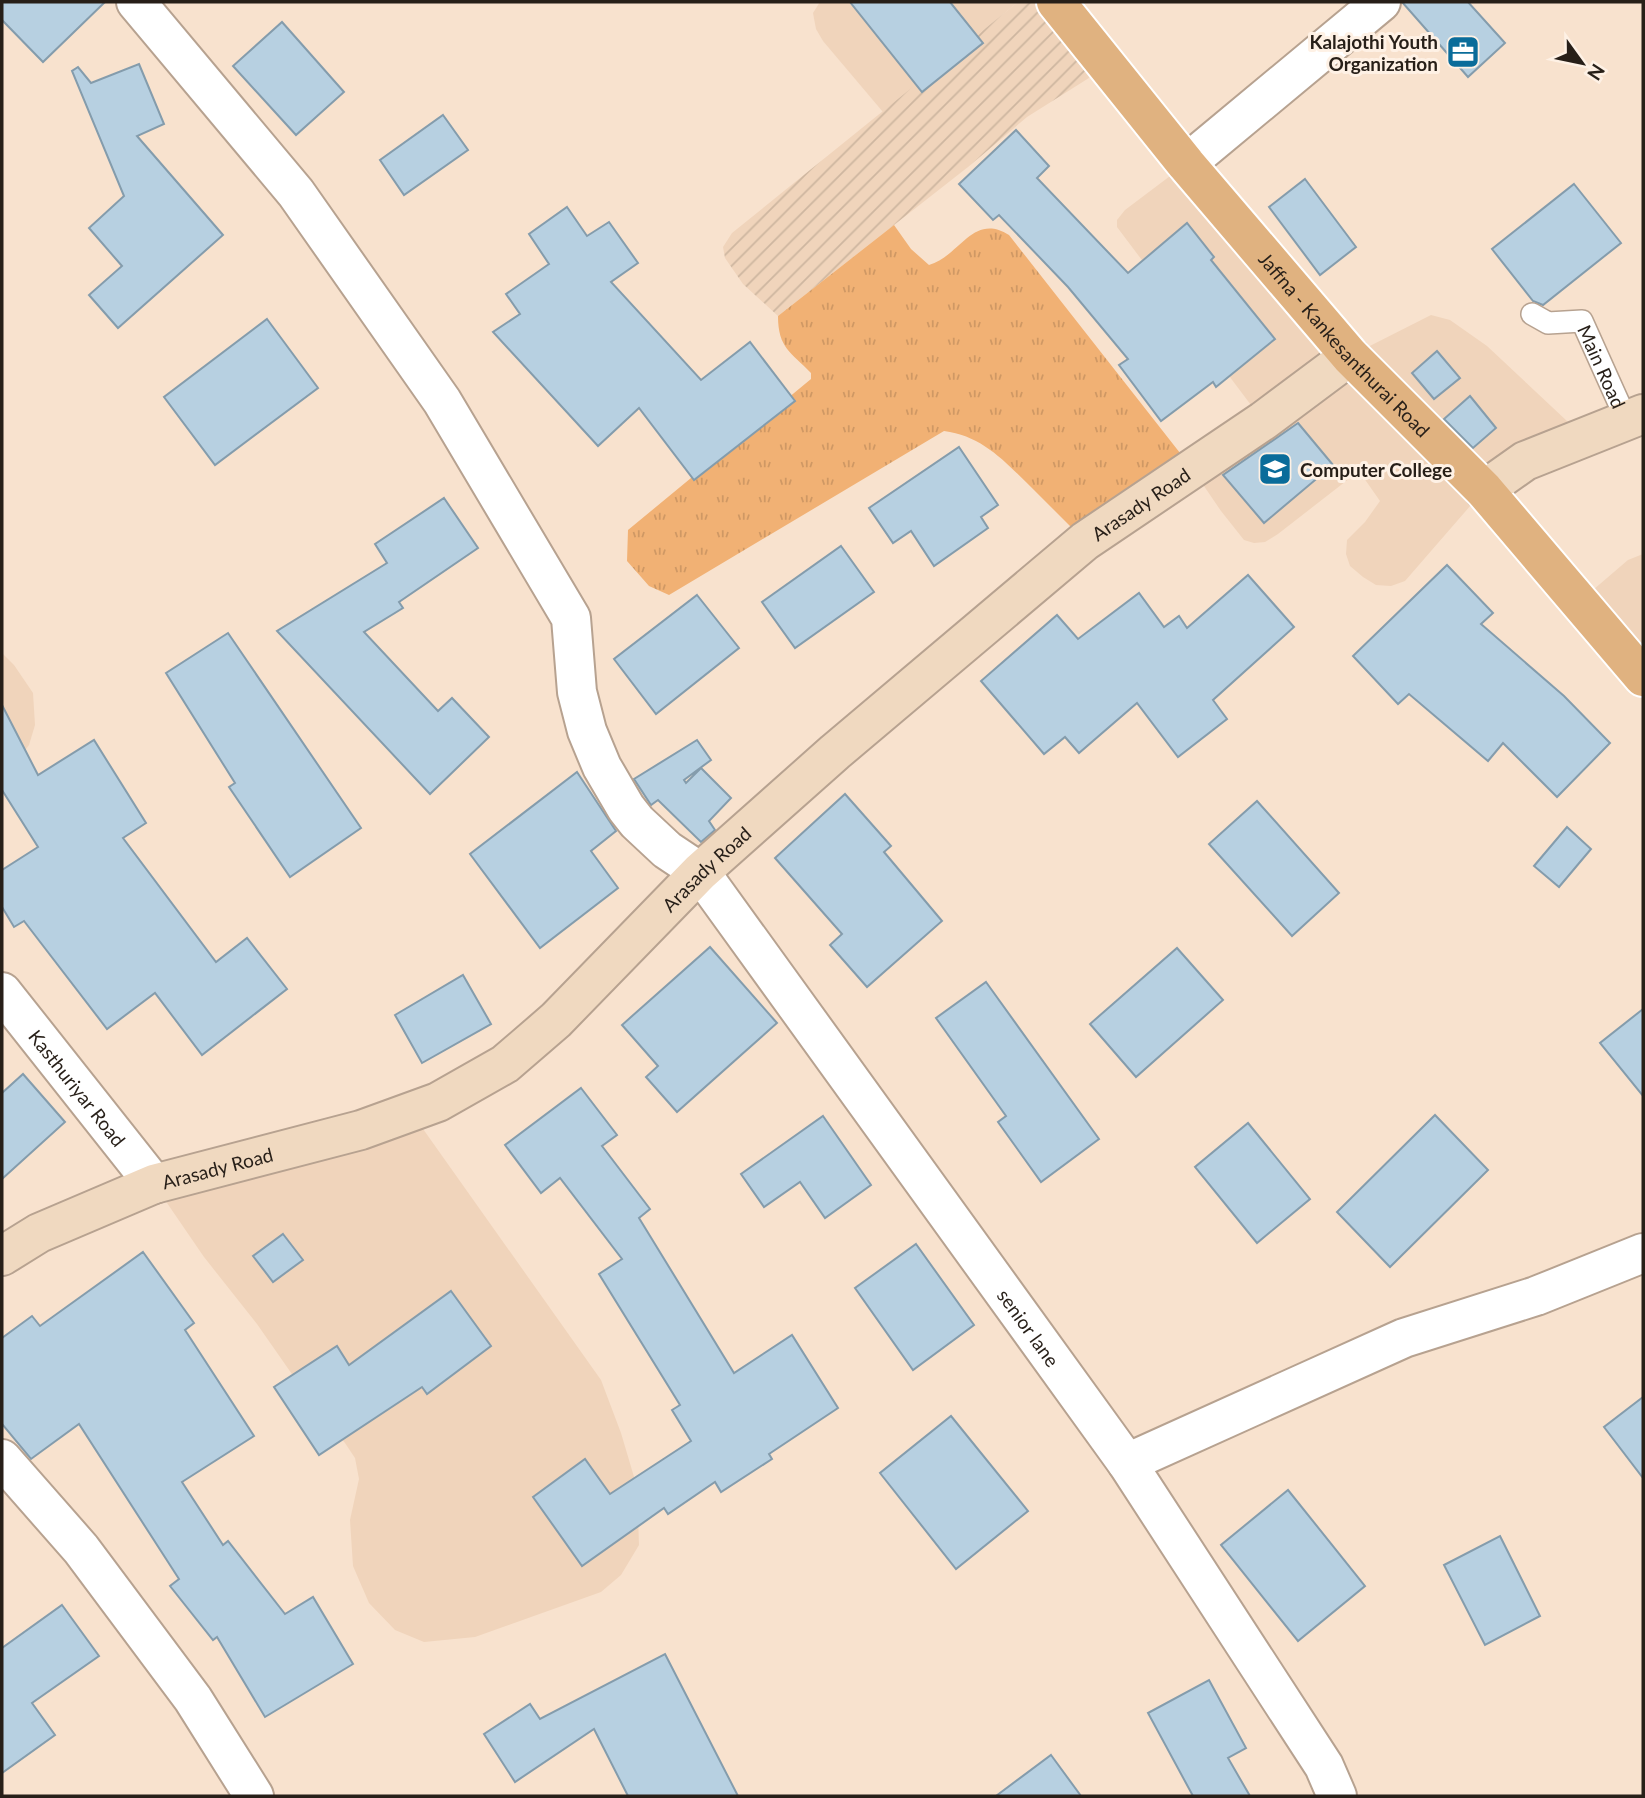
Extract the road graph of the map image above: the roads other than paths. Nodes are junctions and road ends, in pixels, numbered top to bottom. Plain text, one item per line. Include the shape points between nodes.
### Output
1 (136, 2) edge
2 (1056, 2) edge
3 (1381, 2) edge
4 (1186, 164) junction
5 (1531, 314) dead end
6 (1350, 356) junction
7 (1635, 417) edge
8 (1484, 490) junction
9 (1643, 677) edge
10 (700, 872) junction
11 (2, 992) edge
12 (154, 1184) junction
13 (1643, 1253) edge
14 (2, 1256) edge
15 (2, 1459) edge
16 (1127, 1463) junction
17 (254, 1796) edge
18 (1337, 1796) edge

1 - 10 street via 296,193 442,401 572,618 577,692 602,767 637,822
2 - 4 main road, Jaffna - Kankesanthurai Road
3 - 4 street
4 - 6 main road, Jaffna - Kankesanthurai Road
5 - 7 lane, Main Road via 1548,323 1582,321
6 - 8 main road, Jaffna - Kankesanthurai Road
6 - 10 main road, Arasady Road via 1085,541
7 - 8 main road, Main Road via 1525,461
8 - 9 main road, Jaffna - Kankesanthurai Road
10 - 12 main road, Arasady Road via 556,1020 505,1064 438,1102 361,1130
10 - 16 street, senior lane
11 - 12 street, Kasthuriyar Road
12 - 14 main road, Arasady Road via 39,1233
13 - 16 street via 1536,1296 1404,1338
15 - 17 street via 113,1591 193,1699
16 - 18 street, senior lane via 1324,1766

